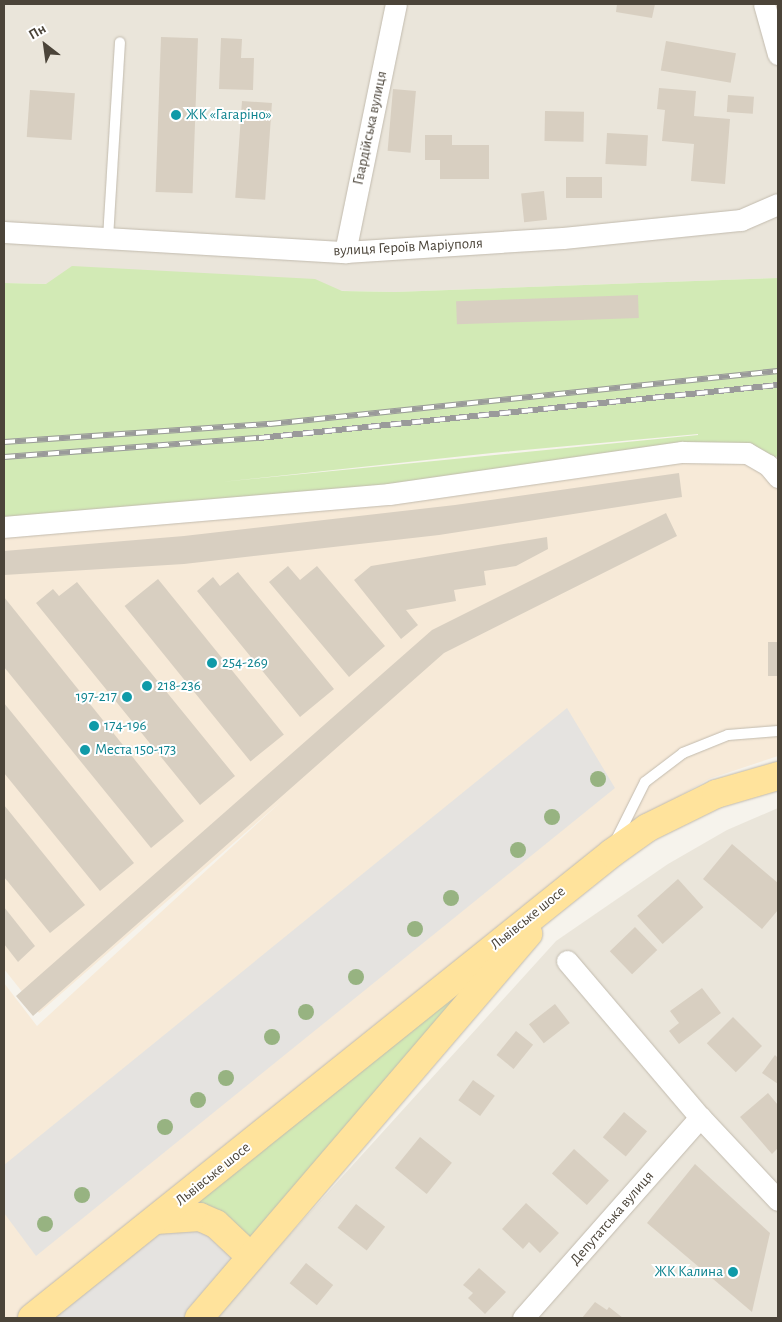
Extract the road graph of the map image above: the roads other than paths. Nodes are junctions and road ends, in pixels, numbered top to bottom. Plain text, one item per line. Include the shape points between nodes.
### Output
1 (396, 4) edge
2 (764, 4) edge
3 (120, 42) dead end
4 (778, 54) edge
5 (778, 204) edge
6 (4, 232) edge
7 (108, 238) junction
8 (345, 252) junction
9 (778, 477) edge
10 (4, 527) edge
11 (778, 731) edge
12 (778, 776) edge
13 (612, 853) junction
14 (574, 880) junction
15 (567, 961) dead end
16 (700, 1117) junction
17 (778, 1200) edge
18 (156, 1220) junction
19 (251, 1257) junction
20 (32, 1318) edge
21 (199, 1318) edge
22 (524, 1318) edge

1 - 8 street, Гвардійська вулиця
2 - 4 street
3 - 7 lane
5 - 8 street, вулиця Героїв Маріуполя via 741,220 563,238
6 - 7 street, вулиця Героїв Маріуполя
7 - 8 street, вулиця Героїв Маріуполя
9 - 10 street via 768,465 747,452 682,452 389,494
11 - 13 lane via 728,735 683,753 646,782 622,824
12 - 13 main road via 716,794 648,828
13 - 14 main road
14 - 18 main road, Львівське шосе
14 - 19 main road, Львівське шосе
15 - 16 street
16 - 17 street
16 - 22 street, Депутатська вулиця
18 - 19 main road via 200,1217 216,1224
18 - 20 main road, Львівське шосе
19 - 21 main road, Львівське шосе

